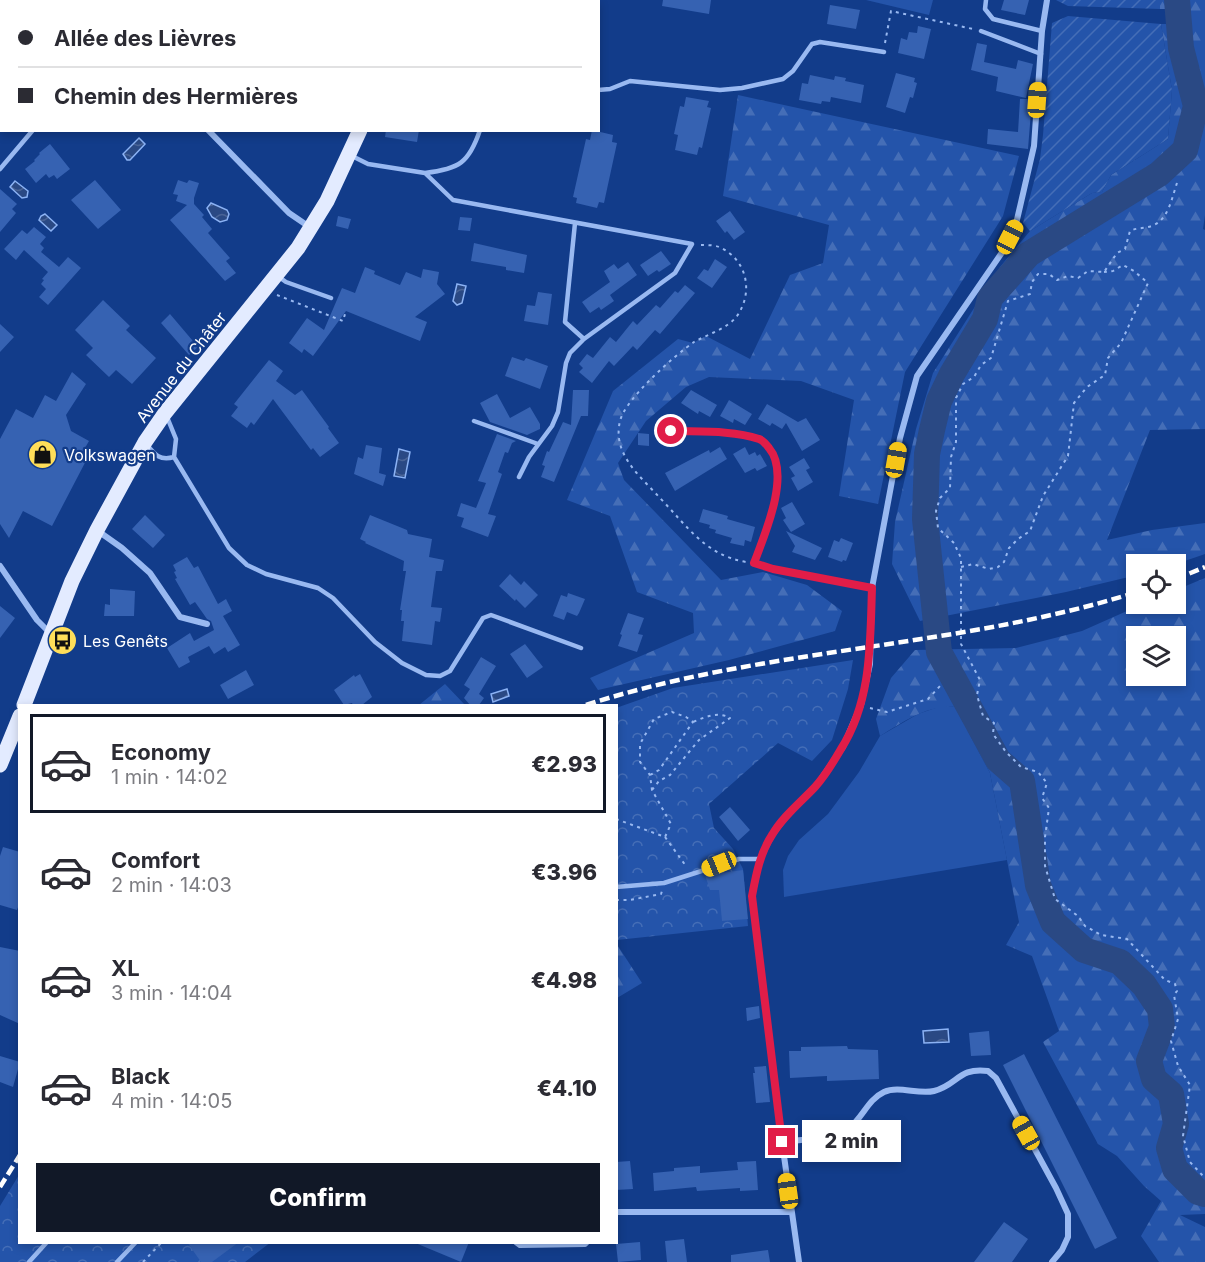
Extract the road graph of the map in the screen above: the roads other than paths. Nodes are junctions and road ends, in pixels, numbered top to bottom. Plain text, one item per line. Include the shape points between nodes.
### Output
1 (986, 0) edge
2 (1047, 0) edge
3 (981, 31) road end
4 (1042, 31) junction
5 (884, 52) road end
6 (1041, 54) junction
7 (600, 90) edge
8 (31, 132) edge
9 (210, 132) edge
10 (359, 132) edge
11 (479, 132) edge
12 (348, 154) junction
13 (0, 169) edge
14 (425, 173) junction
15 (575, 223) junction
16 (311, 228) junction
17 (277, 275) junction
18 (331, 298) dead end
19 (584, 339) junction
20 (165, 413) junction
21 (474, 421) dead end
22 (671, 431) dead end
23 (145, 442) junction
24 (538, 444) junction
25 (174, 457) junction
26 (519, 477) dead end
27 (97, 530) junction
28 (0, 566) edge
29 (872, 588) junction
30 (207, 624) dead end
31 (51, 634) junction
32 (581, 648) dead end
33 (24, 704) edge
34 (18, 721) edge
35 (0, 765) edge
36 (760, 859) junction
37 (618, 887) edge
38 (782, 1142) junction
39 (618, 1212) edge
40 (791, 1212) junction
41 (45, 1244) edge
42 (134, 1244) edge
43 (519, 1244) edge
44 (585, 1244) edge
45 (29, 1262) edge
46 (117, 1262) edge
47 (798, 1262) edge
48 (1052, 1262) edge

1 - 4 lane via 985,9 993,19
2 - 4 street
3 - 6 lane
4 - 6 street
5 - 7 lane via 820,42 812,44 783,79 742,88 720,90 630,81
6 - 29 street via 1034,147 1016,224 1003,251 916,376 900,438
8 - 13 lane
9 - 16 street via 289,213
10 - 12 main road, Avenue du Châter
11 - 14 lane via 468,158 443,171
12 - 14 lane via 368,164
12 - 16 main road, Avenue du Châter
14 - 15 lane via 453,200
15 - 19 lane via 565,322
15 - 19 lane via 692,244 675,273
16 - 17 main road, Avenue du Châter
17 - 18 lane via 287,283
17 - 20 main road, Avenue du Châter
19 - 24 lane via 570,353 558,412
20 - 23 main road, Avenue du Châter
20 - 25 lane via 176,439
21 - 24 lane
22 - 29 lane via 730,433 762,440 776,456 778,482 767,530 754,563
23 - 25 lane via 157,457
23 - 27 main road, Avenue du Châter
24 - 26 lane
25 - 32 lane via 229,548 247,565 318,588 333,598 375,642 426,675 440,676 450,671 483,618 491,615
27 - 30 street via 150,573 180,617
27 - 31 main road, Avenue du Châter
28 - 31 street
29 - 36 street via 870,664 861,705 843,747 817,785 772,835
31 - 33 main road, Avenue du Châter
34 - 35 main road
36 - 37 lane via 739,859 664,883
36 - 38 street via 752,896
38 - 40 street
38 - 48 street via 848,1129 873,1099 891,1089 933,1092 967,1071 988,1071 996,1078 1068,1214 1068,1237
39 - 40 street
40 - 47 street
41 - 45 lane
42 - 46 lane
43 - 44 street

